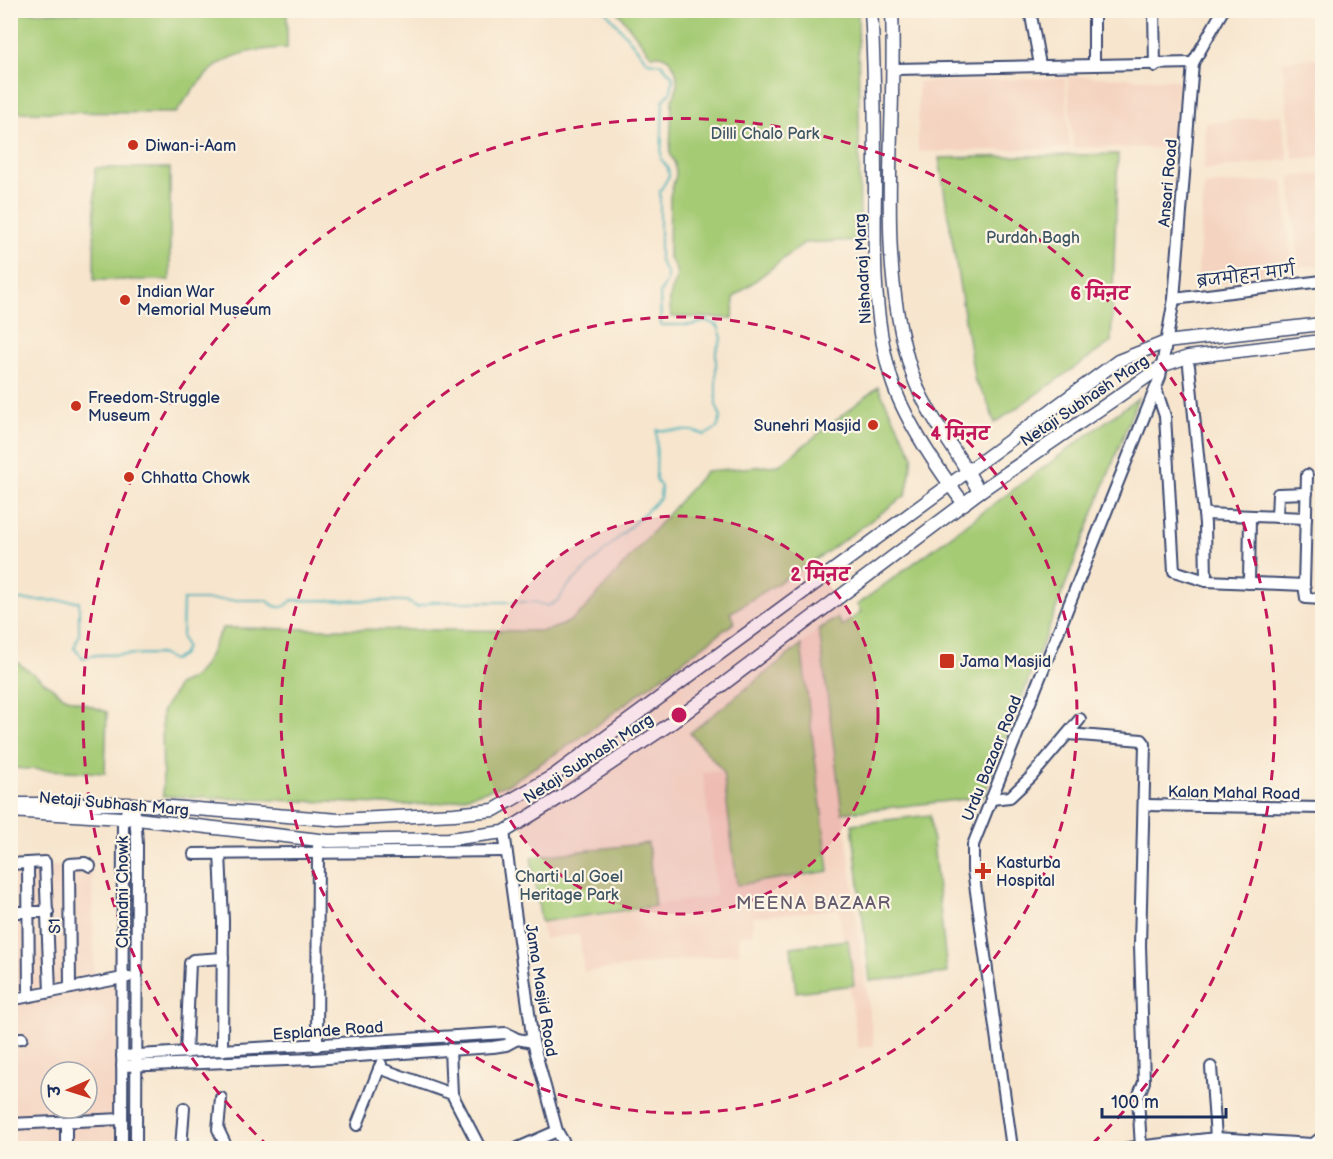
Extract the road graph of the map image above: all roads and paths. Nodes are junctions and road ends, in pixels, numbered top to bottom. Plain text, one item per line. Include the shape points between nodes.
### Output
1 (871, 10) edge
2 (892, 10) edge
3 (1029, 10) edge
4 (1094, 10) edge
5 (1154, 10) edge
6 (1223, 10) edge
7 (1193, 63) junction
8 (1040, 65) junction
9 (1094, 65) junction
10 (1155, 66) junction
11 (894, 69) junction
12 (1323, 281) edge
13 (1174, 299) junction
14 (1323, 324) edge
15 (1323, 341) edge
16 (1166, 342) junction
17 (1164, 365) junction
18 (1189, 366) dead end
19 (1156, 389) junction
20 (969, 472) junction
21 (1307, 475) dead end
22 (951, 486) junction
23 (979, 492) junction
24 (1307, 493) junction
25 (964, 504) junction
26 (1204, 514) junction
27 (1250, 516) junction
28 (1277, 517) junction
29 (1306, 518) junction
30 (1206, 581) junction
31 (1249, 583) junction
32 (1304, 585) junction
33 (1323, 599) edge
34 (1080, 719) dead end
35 (1068, 734) junction
36 (991, 799) junction
37 (10, 804) edge
38 (132, 804) junction
39 (1144, 805) junction
40 (1323, 808) edge
41 (10, 811) edge
42 (123, 818) junction
43 (137, 819) junction
44 (504, 832) junction
45 (318, 840) junction
46 (506, 851) junction
47 (194, 854) dead end
48 (220, 854) junction
49 (318, 854) junction
50 (10, 864) edge
51 (28, 864) junction
52 (90, 866) dead end
53 (10, 912) edge
54 (48, 912) junction
55 (29, 913) junction
56 (223, 958) junction
57 (10, 959) edge
58 (136, 975) junction
59 (123, 978) junction
60 (70, 988) junction
61 (50, 992) junction
62 (29, 996) junction
63 (11, 1000) edge
64 (517, 1039) junction
65 (533, 1042) junction
66 (317, 1046) junction
67 (450, 1049) junction
68 (222, 1051) junction
69 (186, 1053) junction
70 (384, 1054) junction
71 (123, 1061) junction
72 (136, 1061) junction
73 (1210, 1067) dead end
74 (379, 1068) junction
75 (452, 1094) junction
76 (221, 1098) dead end
77 (184, 1108) dead end
78 (122, 1119) junction
79 (66, 1122) junction
80 (10, 1124) edge
81 (357, 1125) dead end
82 (557, 1131) junction
83 (1323, 1137) edge
84 (1216, 1138) junction
85 (1310, 1146) edge
86 (1141, 1148) edge
87 (66, 1149) edge
88 (122, 1149) edge
89 (136, 1149) edge
90 (181, 1149) edge
91 (227, 1149) edge
92 (480, 1149) edge
93 (518, 1149) edge
94 (567, 1149) edge
95 (1012, 1149) edge
96 (1128, 1149) edge

1 - 22 main road, Nishadraj Marg via 878,315 890,375 915,430
2 - 11 main road, Nishadraj Marg
3 - 8 street
4 - 9 street
5 - 10 street
6 - 7 street, Ansari Road
7 - 10 street
7 - 13 street, Ansari Road
8 - 9 street
8 - 11 street
9 - 10 street
11 - 20 main road, Nishadraj Marg via 890,234 897,310 912,374
12 - 13 street, ब्रजमोहन मार्ग
13 - 16 street, Ansari Road
14 - 16 main road, Netaji Subhash Marg
15 - 17 main road, Netaji Subhash Marg via 1188,357
16 - 17 street, Ansari Road
16 - 20 main road, Netaji Subhash Marg via 1118,361
17 - 19 street, Urdu Bazaar Road
17 - 23 main road, Netaji Subhash Marg
18 - 26 street
19 - 30 street via 1165,416 1174,571
19 - 36 street, Urdu Bazaar Road
20 - 22 main road, Netaji Subhash Marg
20 - 23 main road, Nishadraj Marg
21 - 24 street
22 - 25 main road, Nishadraj Marg
22 - 38 main road, Netaji Subhash Marg via 553,776 494,810 339,820
23 - 25 main road, Netaji Subhash Marg
24 - 28 street via 1278,494
24 - 29 street
25 - 44 main road, Netaji Subhash Marg via 673,722
26 - 27 street
26 - 30 street
27 - 28 street
27 - 31 street
28 - 29 street
29 - 32 street
30 - 31 street
31 - 32 street
32 - 33 street via 1306,598
34 - 35 street
35 - 36 street via 1010,797
35 - 39 street via 1144,741
36 - 95 street, Urdu Bazaar Road via 972,856
37 - 38 main road, Netaji Subhash Marg
38 - 42 street, Chandni Chowk
38 - 43 street, Chandni Chowk
39 - 40 street, Kalan Mahal Road
39 - 86 street via 1140,945 1144,1082 1138,1097
41 - 42 main road, Netaji Subhash Marg
42 - 43 main road, Netaji Subhash Marg
42 - 59 street, Chandni Chowk
43 - 45 main road, Netaji Subhash Marg
43 - 58 street, Chandni Chowk
44 - 45 main road, Netaji Subhash Marg via 449,838
44 - 46 street, Jama Masjid Road
45 - 49 street
46 - 49 street
46 - 65 street, Jama Masjid Road
47 - 48 street
48 - 49 street
48 - 56 street
49 - 66 street
50 - 51 street
51 - 54 street via 45,862
51 - 55 street
52 - 60 street, S1 via 85,862 69,864
53 - 55 street
54 - 55 street
54 - 61 street
55 - 62 street
56 - 68 street
56 - 69 street via 190,963
57 - 63 street
58 - 59 street
58 - 72 street, Chandni Chowk
59 - 60 street
59 - 71 street, Chandni Chowk
60 - 61 street
61 - 62 street
62 - 63 street
64 - 65 street, Esplande Road
64 - 66 street, Esplande Road via 506,1033
64 - 67 street via 506,1045
65 - 82 street, Jama Masjid Road
66 - 68 street, Esplande Road
67 - 70 street
67 - 75 street
68 - 69 street, Esplande Road
69 - 72 street, Esplande Road
70 - 72 street
70 - 74 street
71 - 72 street, Esplande Road
71 - 78 street, Chandni Chowk
72 - 89 street, Chandni Chowk
73 - 84 street
74 - 75 street
74 - 81 street
75 - 92 street
76 - 91 street via 218,1130
77 - 90 street
78 - 79 street
78 - 88 street, Chandni Chowk
79 - 80 street
79 - 87 street
82 - 93 street
82 - 94 street, Jama Masjid Road
83 - 85 street
84 - 85 street
84 - 86 street
86 - 96 street

